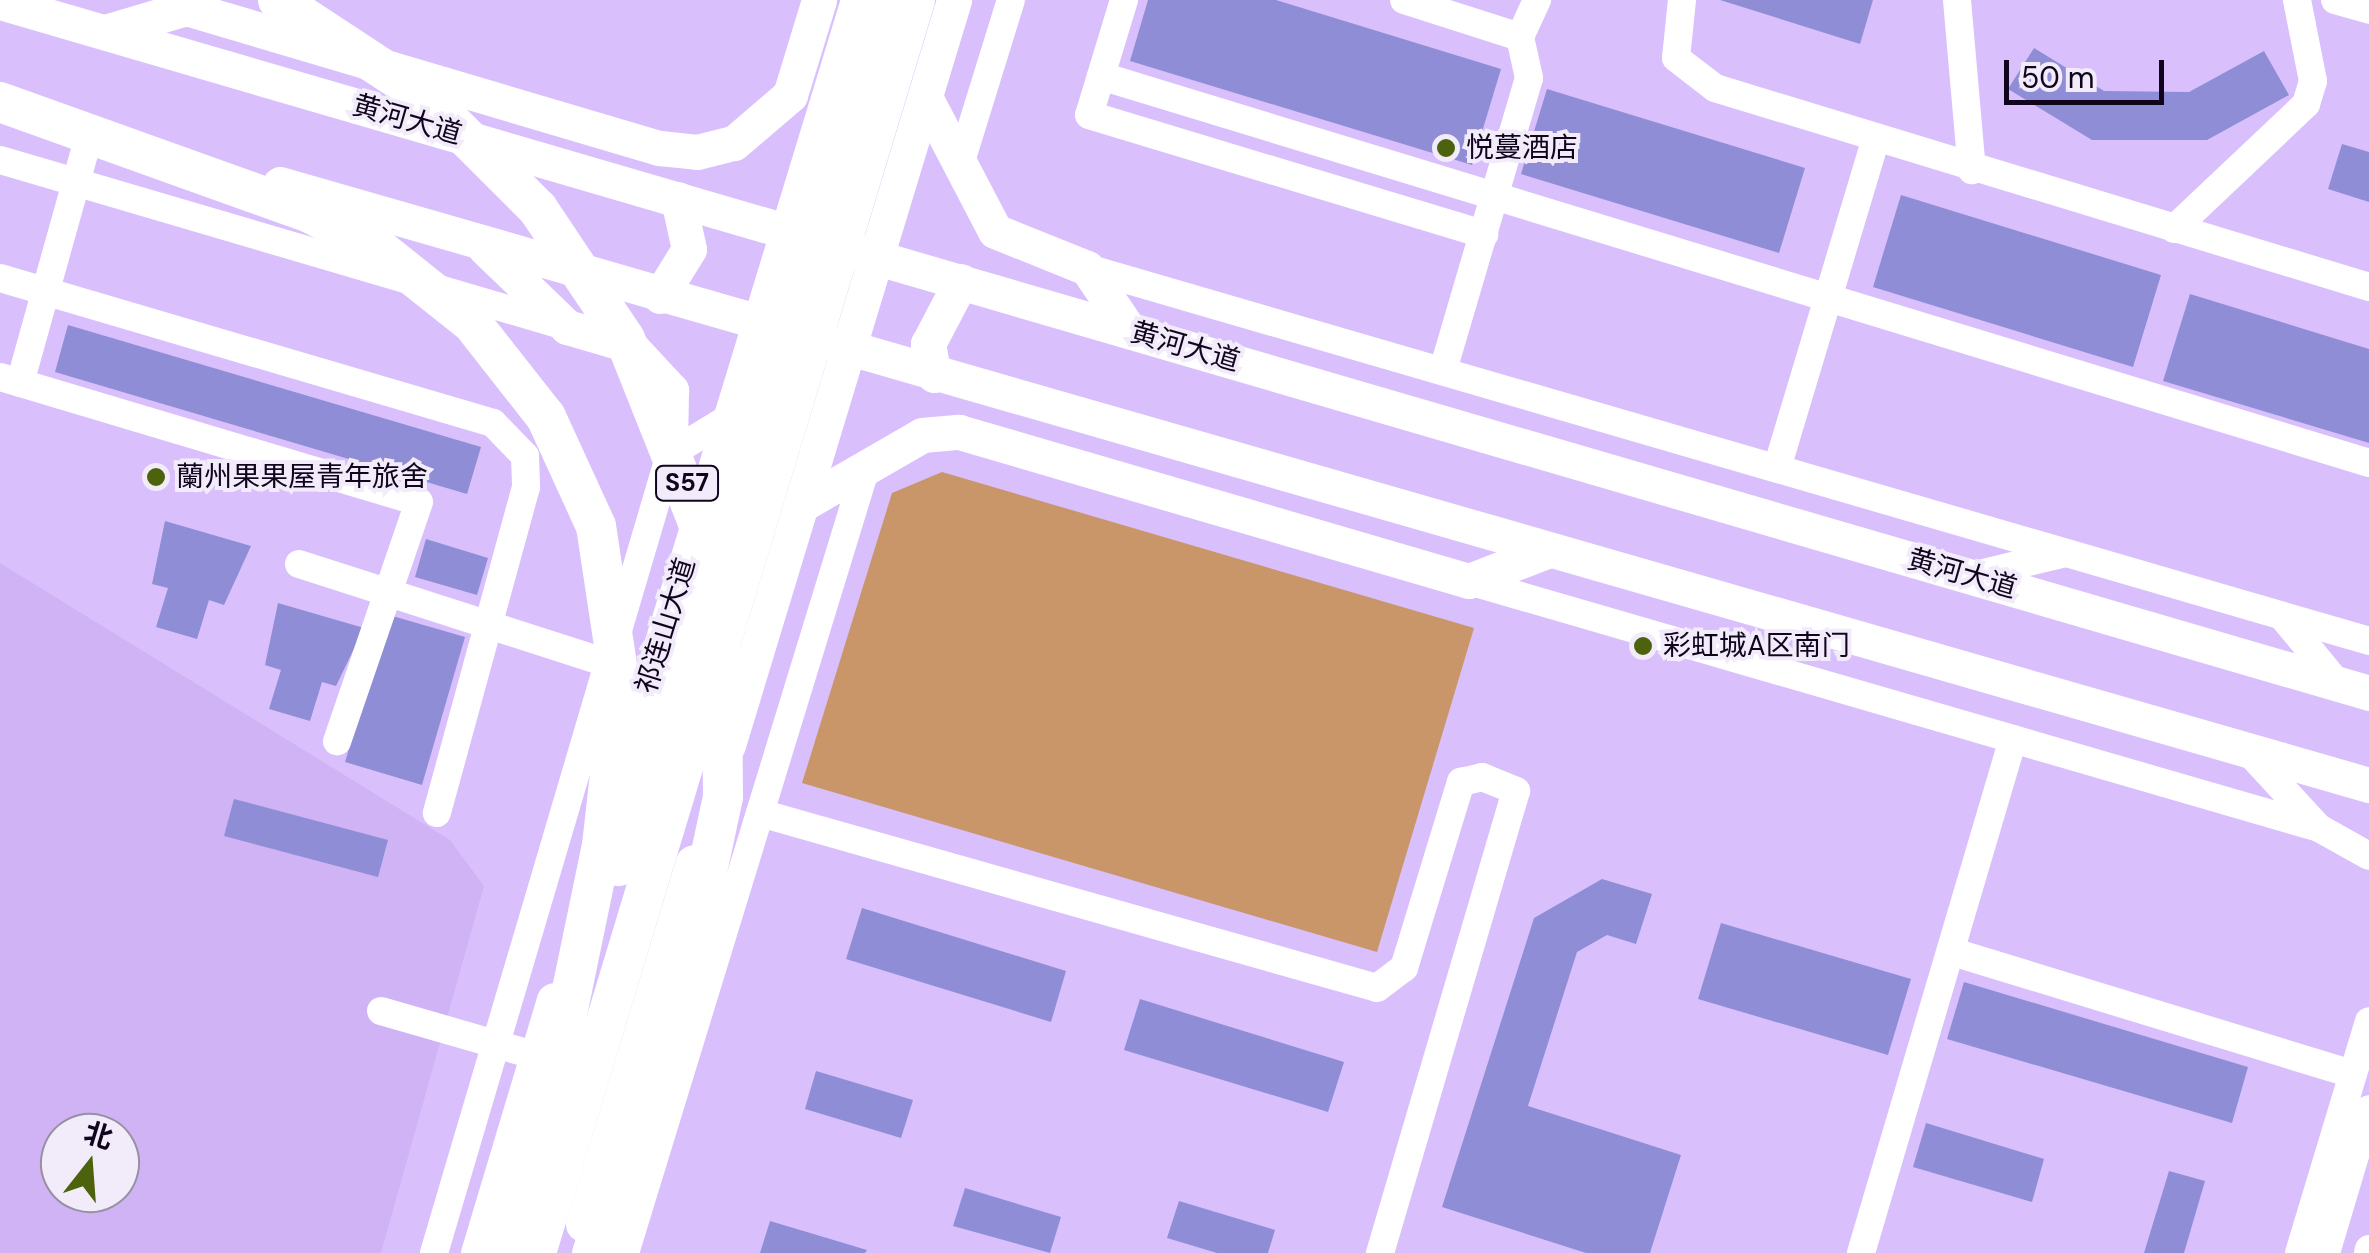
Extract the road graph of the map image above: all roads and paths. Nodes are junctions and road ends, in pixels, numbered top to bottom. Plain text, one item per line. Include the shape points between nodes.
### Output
1 (278, 0) edge
2 (819, 0) edge
3 (858, 0) edge
4 (880, 0) edge
5 (915, 0) edge
6 (954, 0) edge
7 (1011, 0) edge
8 (1124, 0) edge
9 (1404, 0) edge
10 (1537, 0) edge
11 (1682, 0) edge
12 (1957, 0) edge
13 (2297, 0) edge
14 (2334, 0) edge
15 (0, 2) edge
16 (172, 4) edge
17 (2369, 10) edge
18 (104, 32) junction
19 (1520, 37) junction
20 (1101, 76) junction
21 (925, 97) junction
22 (0, 102) edge
23 (548, 112) junction
24 (90, 129) junction
25 (1876, 139) junction
26 (962, 158) junction
27 (0, 160) edge
28 (1972, 170) junction
29 (76, 183) junction
30 (631, 185) junction
31 (1494, 196) junction
32 (678, 198) junction
33 (785, 229) junction
34 (2174, 229) junction
35 (1484, 234) junction
36 (480, 243) junction
37 (876, 256) junction
38 (1086, 268) junction
39 (0, 278) edge
40 (960, 281) junction
41 (2369, 287) edge
42 (46, 292) junction
43 (660, 296) junction
44 (1828, 298) junction
45 (757, 324) junction
46 (567, 327) junction
47 (1129, 330) junction
48 (848, 350) junction
49 (1443, 371) junction
50 (934, 375) junction
51 (10, 380) edge
52 (1027, 402) junction
53 (729, 418) junction
54 (670, 454) junction
55 (2369, 463) edge
56 (1078, 467) junction
57 (1776, 468) junction
58 (863, 478) junction
59 (802, 506) junction
60 (1549, 550) junction
61 (2066, 552) junction
62 (299, 564) dead end
63 (1970, 576) junction
64 (1469, 580) junction
65 (388, 592) junction
66 (2282, 616) junction
67 (490, 625) junction
68 (2369, 642) edge
69 (608, 663) junction
70 (2354, 688) edge
71 (2013, 739) junction
72 (337, 741) dead end
73 (2247, 750) junction
74 (2369, 785) edge
75 (438, 813) dead end
76 (760, 813) junction
77 (2318, 828) junction
78 (2369, 856) edge
79 (1953, 952) junction
80 (381, 1011) dead end
81 (2369, 1020) edge
82 (497, 1044) junction
83 (544, 1073) junction
84 (2353, 1074) junction
85 (2369, 1109) edge
86 (434, 1253) edge
87 (478, 1253) edge
88 (502, 1253) edge
89 (536, 1253) edge
90 (574, 1253) edge
91 (592, 1253) edge
92 (625, 1253) edge
93 (1380, 1253) edge
94 (1862, 1253) edge
95 (2299, 1253) edge
96 (2326, 1253) edge

1 - 91 highway, S57 via 427,98 538,209 626,339 698,522 722,659 723,797 680,998
2 - 23 main road via 790,96 734,143 660,148
3 - 33 main road, 祁连山大道
4 - 83 highway
5 - 89 highway
6 - 21 main road
7 - 26 street
8 - 20 street
9 - 19 street
10 - 19 street
11 - 25 street via 1672,33 1676,58 1692,78
12 - 28 street
13 - 34 street via 2313,81 2306,104
14 - 17 street
15 - 18 main road, 黄河大道
16 - 18 main road
16 - 23 main road
18 - 30 main road, 黄河大道
19 - 31 street via 1528,78
20 - 31 street
20 - 35 street via 1089,115
21 - 26 main road
21 - 37 main road
22 - 24 main road
22 - 83 highway via 308,212 379,249 472,323 546,417 596,526 620,685 602,846
23 - 30 main road
24 - 29 street
24 - 36 main road
25 - 28 street
25 - 44 street
26 - 38 main road via 976,208 995,231
27 - 29 street
28 - 34 street
29 - 42 street
29 - 46 street
30 - 32 main road, 黄河大道
31 - 35 street
31 - 44 street
32 - 33 main road, 黄河大道
32 - 43 main road via 690,249
33 - 37 main road, 黄河大道
33 - 45 main road, 祁连山大道
34 - 41 street
35 - 49 street
36 - 43 main road
36 - 46 main road
37 - 40 main road, 黄河大道
37 - 48 main road
38 - 47 main road
38 - 49 street
39 - 42 street
40 - 47 main road, 黄河大道
40 - 50 main road via 928,344
42 - 51 street
42 - 67 street via 493,423 527,470
43 - 45 main road
44 - 55 street
44 - 57 street
45 - 48 main road
45 - 53 main road, 祁连山大道
46 - 54 main road via 630,346 671,390
47 - 63 main road, 黄河大道
48 - 50 main road
48 - 59 main road
49 - 57 street
50 - 52 main road
51 - 65 street via 418,502
52 - 56 main road
52 - 60 main road
53 - 54 street
53 - 83 main road, 祁连山大道
54 - 69 street
56 - 58 main road via 959,432 922,436
56 - 64 main road
57 - 61 street
58 - 59 main road
58 - 76 street
59 - 90 main road
60 - 64 main road
60 - 73 main road
61 - 63 street
61 - 66 street
62 - 65 street
63 - 70 main road, 黄河大道
64 - 71 street
65 - 67 street
65 - 72 street
66 - 68 street
66 - 70 street
67 - 69 street
67 - 75 street
69 - 82 street
71 - 77 street
71 - 79 street
73 - 74 main road
73 - 77 street
76 - 92 street
76 - 93 street via 1377,988 1404,968 1461,782 1482,777 1516,791
77 - 78 street
79 - 84 street
79 - 94 street
80 - 82 street
81 - 84 street
82 - 83 street
82 - 86 street
83 - 87 main road, 祁连山大道
83 - 88 highway
84 - 95 street
85 - 96 street

